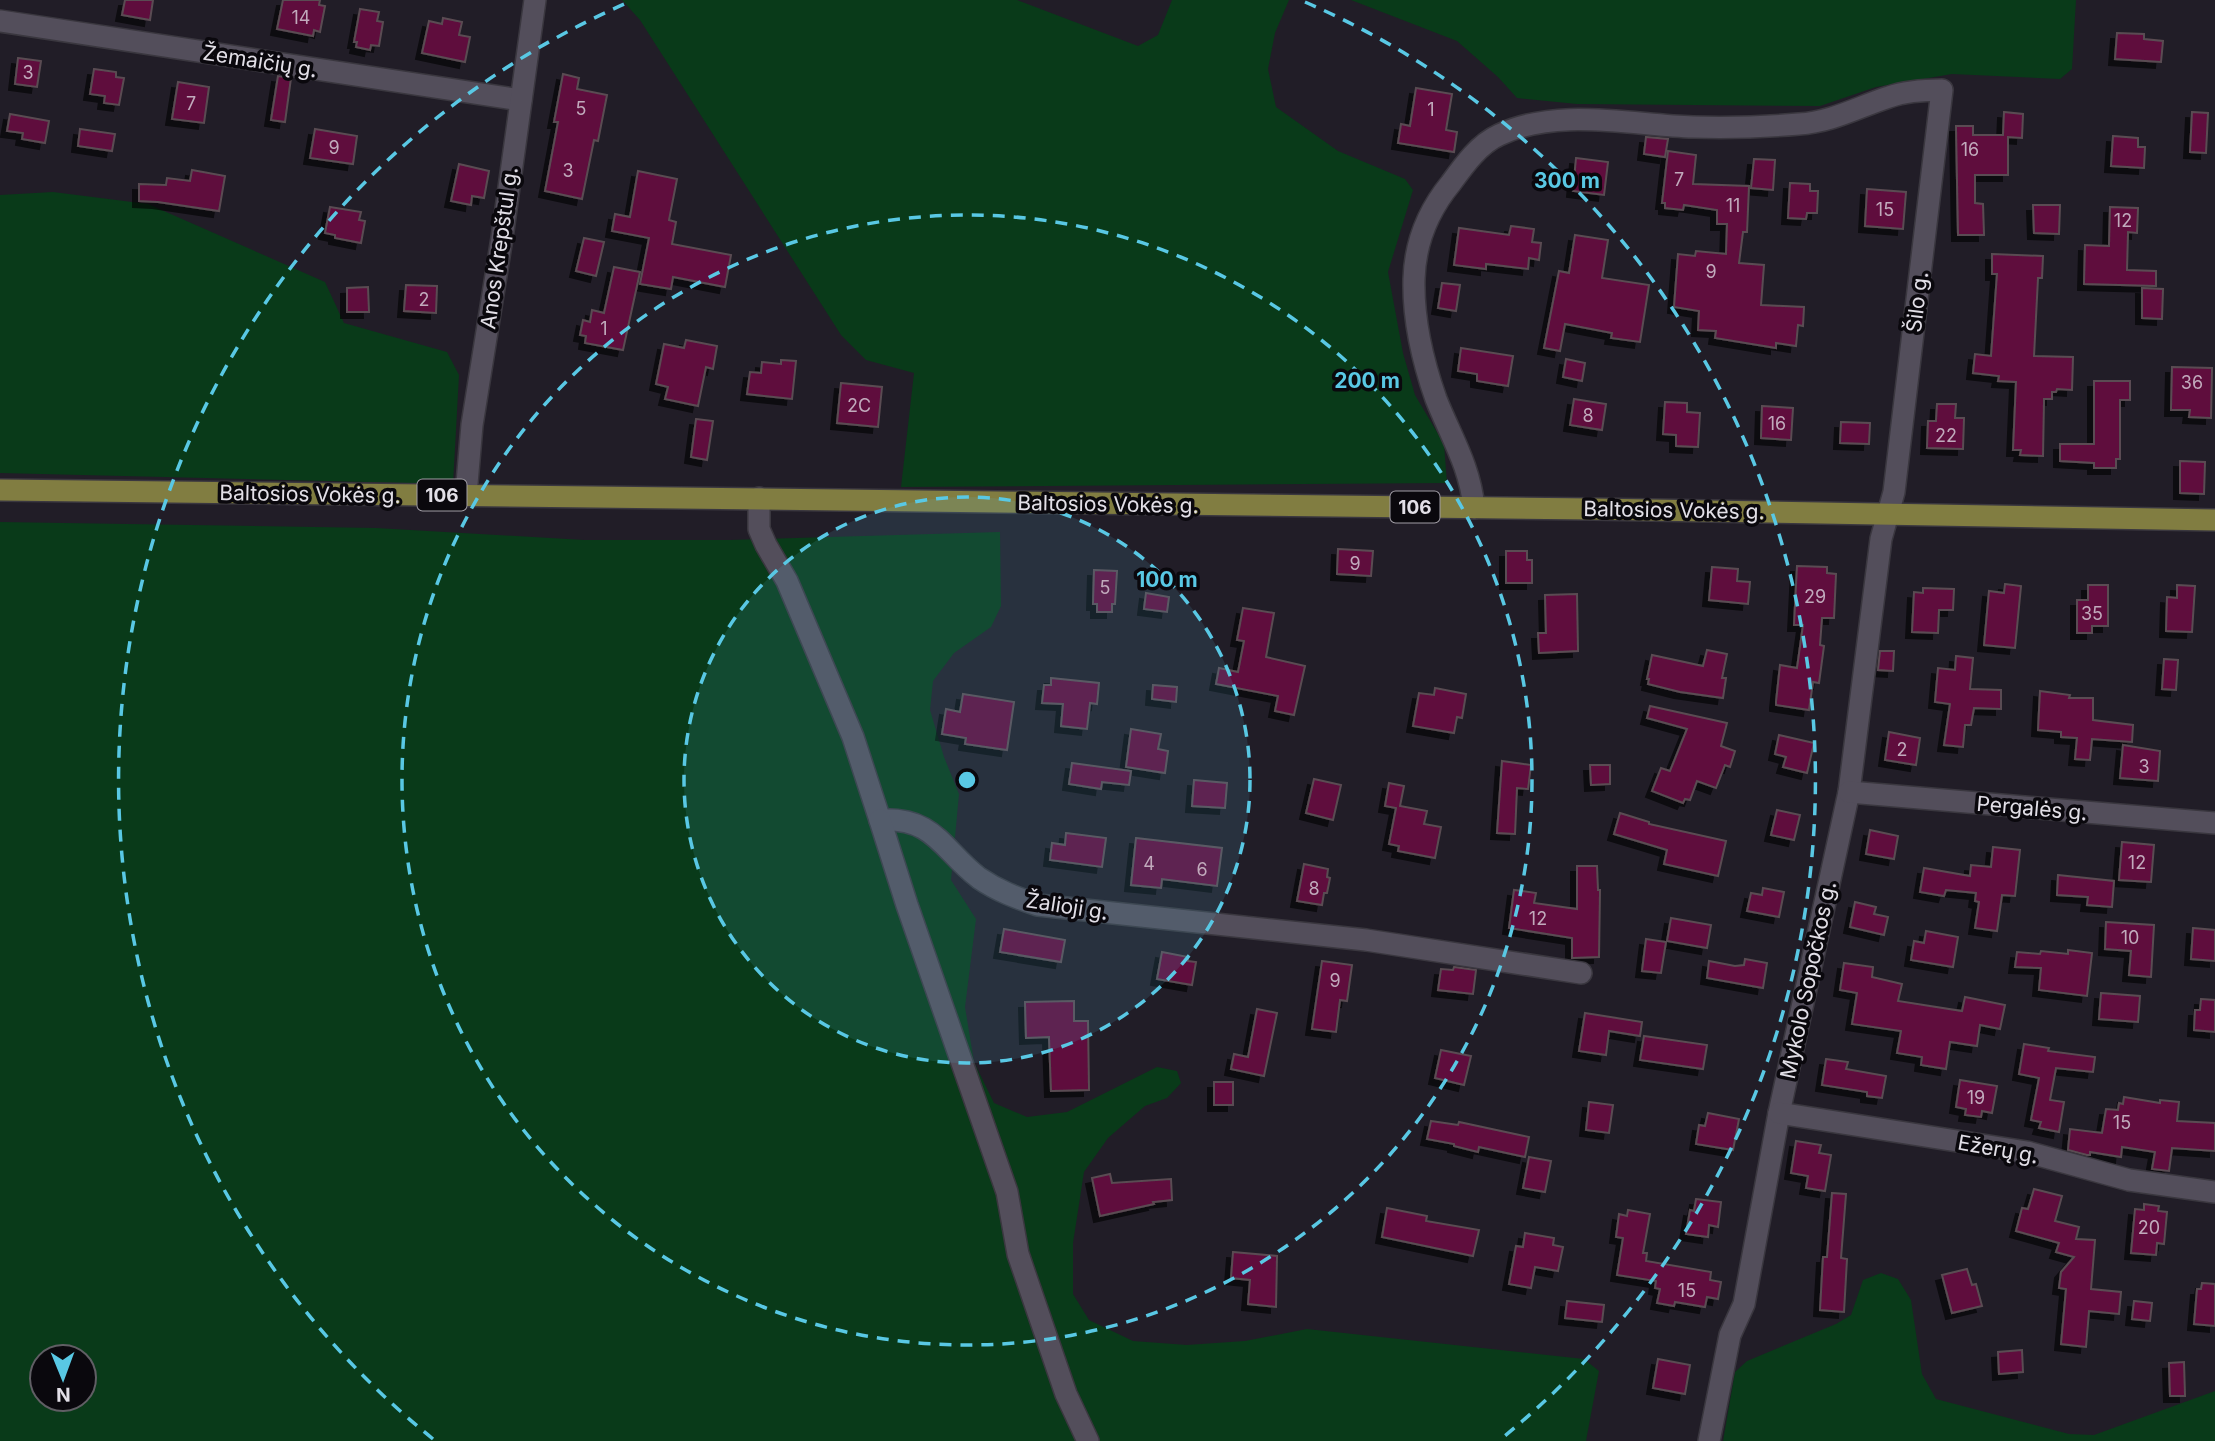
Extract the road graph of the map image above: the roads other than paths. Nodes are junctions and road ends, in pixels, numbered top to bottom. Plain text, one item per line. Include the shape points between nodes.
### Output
1 (535, 0) edge
2 (0, 21) edge
3 (521, 100) junction
4 (0, 490) edge
5 (466, 495) junction
6 (759, 498) junction
7 (1474, 508) junction
8 (1888, 514) junction
9 (2215, 520) edge
10 (1849, 792) junction
11 (880, 820) junction
12 (2215, 823) edge
13 (1581, 972) dead end
14 (1779, 1114) junction
15 (2215, 1192) edge
16 (1088, 1441) edge
17 (1709, 1441) edge

1 - 3 street, Anos Krepštul g.
2 - 3 street, Žemaičių g.
3 - 5 street, Anos Krepštul g. via 472,425
4 - 5 main road, Baltosios Vokės g. / 106
5 - 6 main road, Baltosios Vokės g. / 106
6 - 7 main road, Baltosios Vokės g. / 106
6 - 11 street via 759,529 787,581 853,737
7 - 8 main road, Baltosios Vokės g. / 106
7 - 8 street, Šilo g. via 1468,472 1436,398 1420,343 1414,281 1417,249 1434,203 1475,153 1497,136 1525,125 1564,120 1694,127 1800,124 1828,121 1890,96 1942,90
8 - 9 main road, Baltosios Vokės g. / 106
8 - 10 street, Mykolo Sopočkos g.
10 - 12 street, Pergalės g.
10 - 14 street, Mykolo Sopočkos g.
11 - 13 street, Žalioji g. via 911,822 934,834 978,877 1009,896 1038,905 1366,940
11 - 16 street via 1007,1192 1018,1254 1066,1394
14 - 15 street, Ežerų g. via 2028,1152 2129,1180
14 - 17 street, Mykolo Sopočkos g. via 1744,1304 1730,1335

